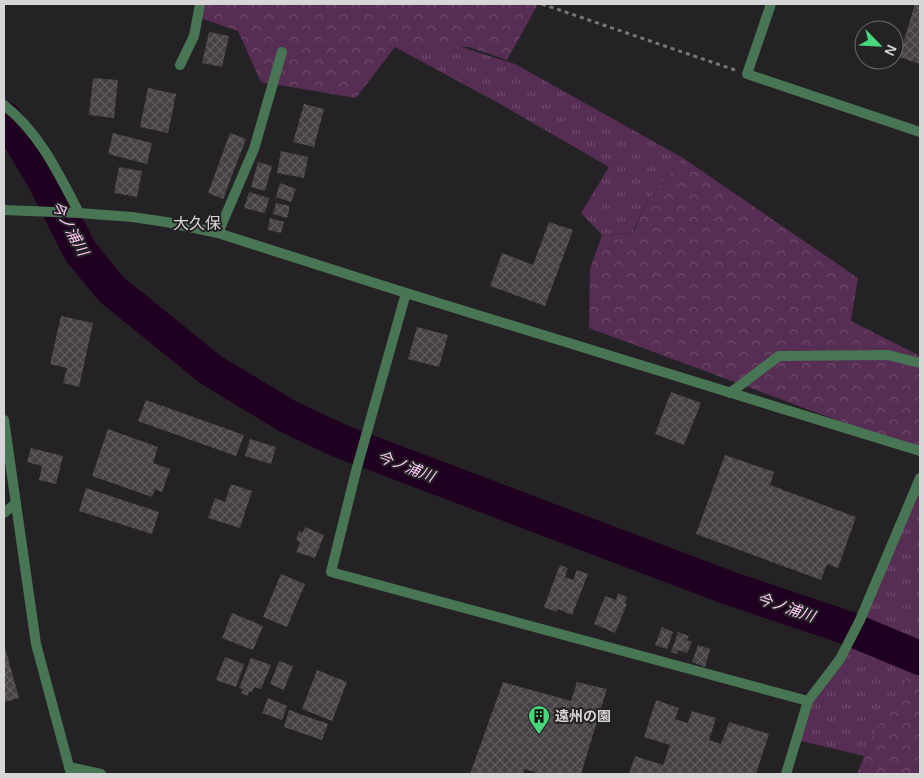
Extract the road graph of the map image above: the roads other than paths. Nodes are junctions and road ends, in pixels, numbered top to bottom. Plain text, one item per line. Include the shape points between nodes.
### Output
1 (200, 4) edge
2 (772, 4) edge
3 (282, 52) dead end
4 (180, 65) dead end
5 (4, 105) edge
6 (920, 132) edge
7 (4, 210) edge
8 (78, 213) junction
9 (218, 233) junction
10 (406, 293) junction
11 (920, 363) edge
12 (730, 393) junction
13 (4, 420) edge
14 (920, 451) edge
15 (920, 478) edge
16 (16, 503) junction
17 (4, 513) edge
18 (808, 701) junction
19 (70, 770) edge
20 (101, 774) edge
21 (786, 774) edge

1 - 4 street via 194,36
2 - 6 street via 747,74
3 - 9 street via 254,149
5 - 8 street via 38,140
7 - 8 street
8 - 9 street via 157,220
9 - 10 street
10 - 12 street
10 - 18 street via 330,572
11 - 12 street via 888,355 779,356
12 - 14 street
13 - 16 street
15 - 18 street via 860,620 840,659
16 - 17 street
16 - 19 street via 36,644
18 - 21 street
19 - 20 street

